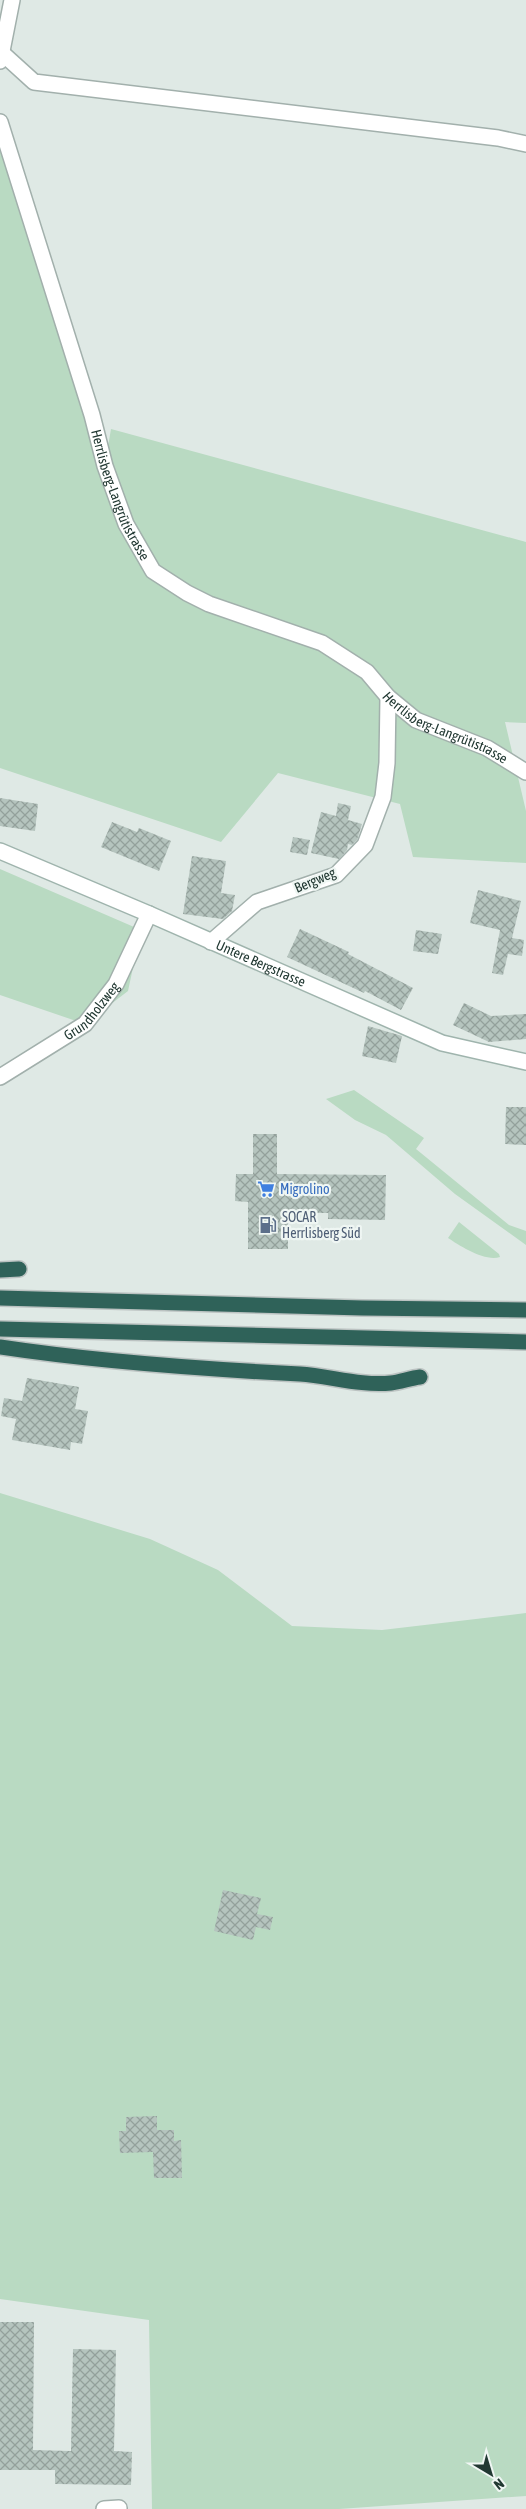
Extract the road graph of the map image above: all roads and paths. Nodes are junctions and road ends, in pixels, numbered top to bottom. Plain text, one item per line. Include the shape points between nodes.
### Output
1 (12, 0) edge
2 (1, 57) edge
3 (0, 122) edge
4 (526, 144) edge
5 (388, 697) junction
6 (526, 772) edge
7 (0, 851) edge
8 (149, 914) junction
9 (211, 942) junction
10 (526, 1062) edge
11 (0, 1078) edge
12 (19, 1269) dead end
13 (0, 1270) edge
14 (0, 1298) edge
15 (526, 1310) edge
16 (0, 1329) edge
17 (526, 1342) edge
18 (0, 1347) edge
19 (420, 1377) dead end

1 - 2 street
2 - 4 street via 34,82
3 - 5 street, Herrlisberg-Langrütistrasse via 105,466 126,524 153,571 209,604 322,643 367,672
5 - 6 street, Herrlisberg-Langrütistrasse via 416,720 487,748
5 - 9 street, Bergweg via 383,797 365,845 336,875 257,902
7 - 8 street, Untere Bergstrasse
8 - 9 street, Untere Bergstrasse
8 - 11 street, Grundholzweg via 116,984 85,1024
9 - 10 street, Untere Bergstrasse via 442,1043
12 - 13 highway
14 - 15 highway
16 - 17 highway
18 - 19 highway via 219,1370 323,1375 352,1382 392,1383

